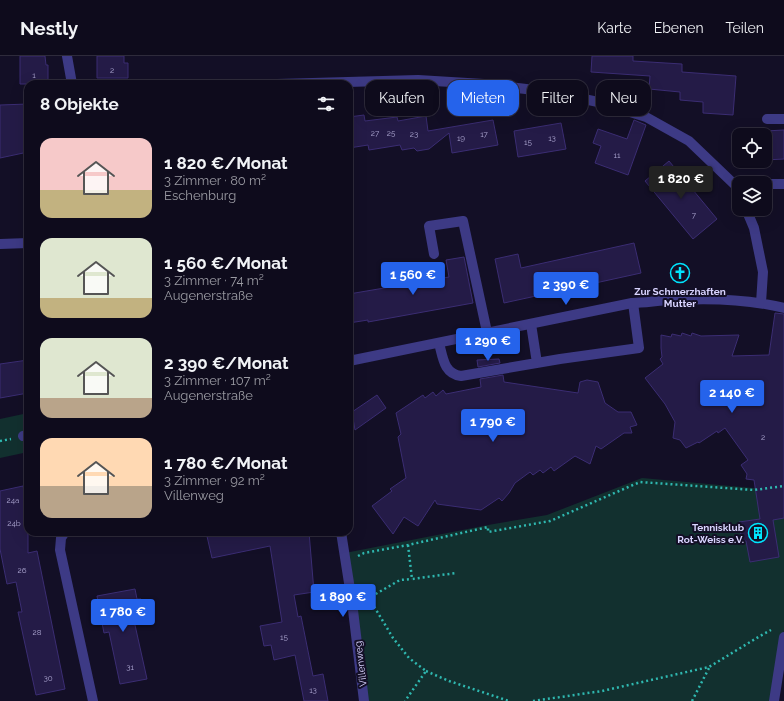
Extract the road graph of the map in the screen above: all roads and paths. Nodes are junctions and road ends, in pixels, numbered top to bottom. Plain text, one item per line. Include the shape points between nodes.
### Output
1 (67, 56) edge
2 (71, 80) edge
3 (353, 82) edge
4 (784, 118) edge
5 (767, 119) dead end
6 (732, 182) edge
7 (772, 184) edge
8 (784, 184) edge
9 (749, 216) edge
10 (24, 243) edge
11 (0, 244) edge
12 (434, 254) dead end
13 (633, 303) junction
14 (761, 303) junction
15 (784, 308) edge
16 (531, 324) junction
17 (488, 332) junction
18 (439, 343) junction
19 (353, 360) edge
20 (537, 363) junction
21 (784, 486) edge
22 (62, 536) edge
23 (342, 536) edge
24 (408, 545) junction
25 (346, 564) junction
26 (456, 573) dead end
27 (412, 579) junction
28 (369, 598) junction
29 (352, 602) junction
30 (781, 634) edge
31 (709, 667) junction
32 (426, 672) junction
33 (93, 701) edge
34 (364, 701) edge
35 (405, 701) edge
36 (509, 701) edge
37 (533, 701) edge
38 (692, 701) edge
39 (774, 701) edge

1 - 2 street
3 - 6 street via 418,80 484,84 551,92 598,102 646,117 689,141
4 - 5 street
7 - 8 street
9 - 14 street via 763,272
10 - 11 street
12 - 17 street via 428,226 463,221
13 - 14 street via 726,300
13 - 16 street
13 - 20 street via 638,348
14 - 15 street
16 - 17 street
16 - 20 street
17 - 18 street
18 - 19 street
18 - 20 street via 446,368 454,375 462,376
21 - 24 path via 754,490 640,482 550,521 488,532 488,527
22 - 33 street via 60,550
23 - 25 street, Villenweg
24 - 25 path via 364,553
24 - 27 path
25 - 29 street, Villenweg
26 - 27 path
27 - 28 path via 400,580
28 - 29 path
28 - 32 path via 394,638 410,658
29 - 34 street, Villenweg
30 - 31 path via 772,630
30 - 39 street
31 - 37 path via 602,691
31 - 38 path
32 - 35 path
32 - 36 path

